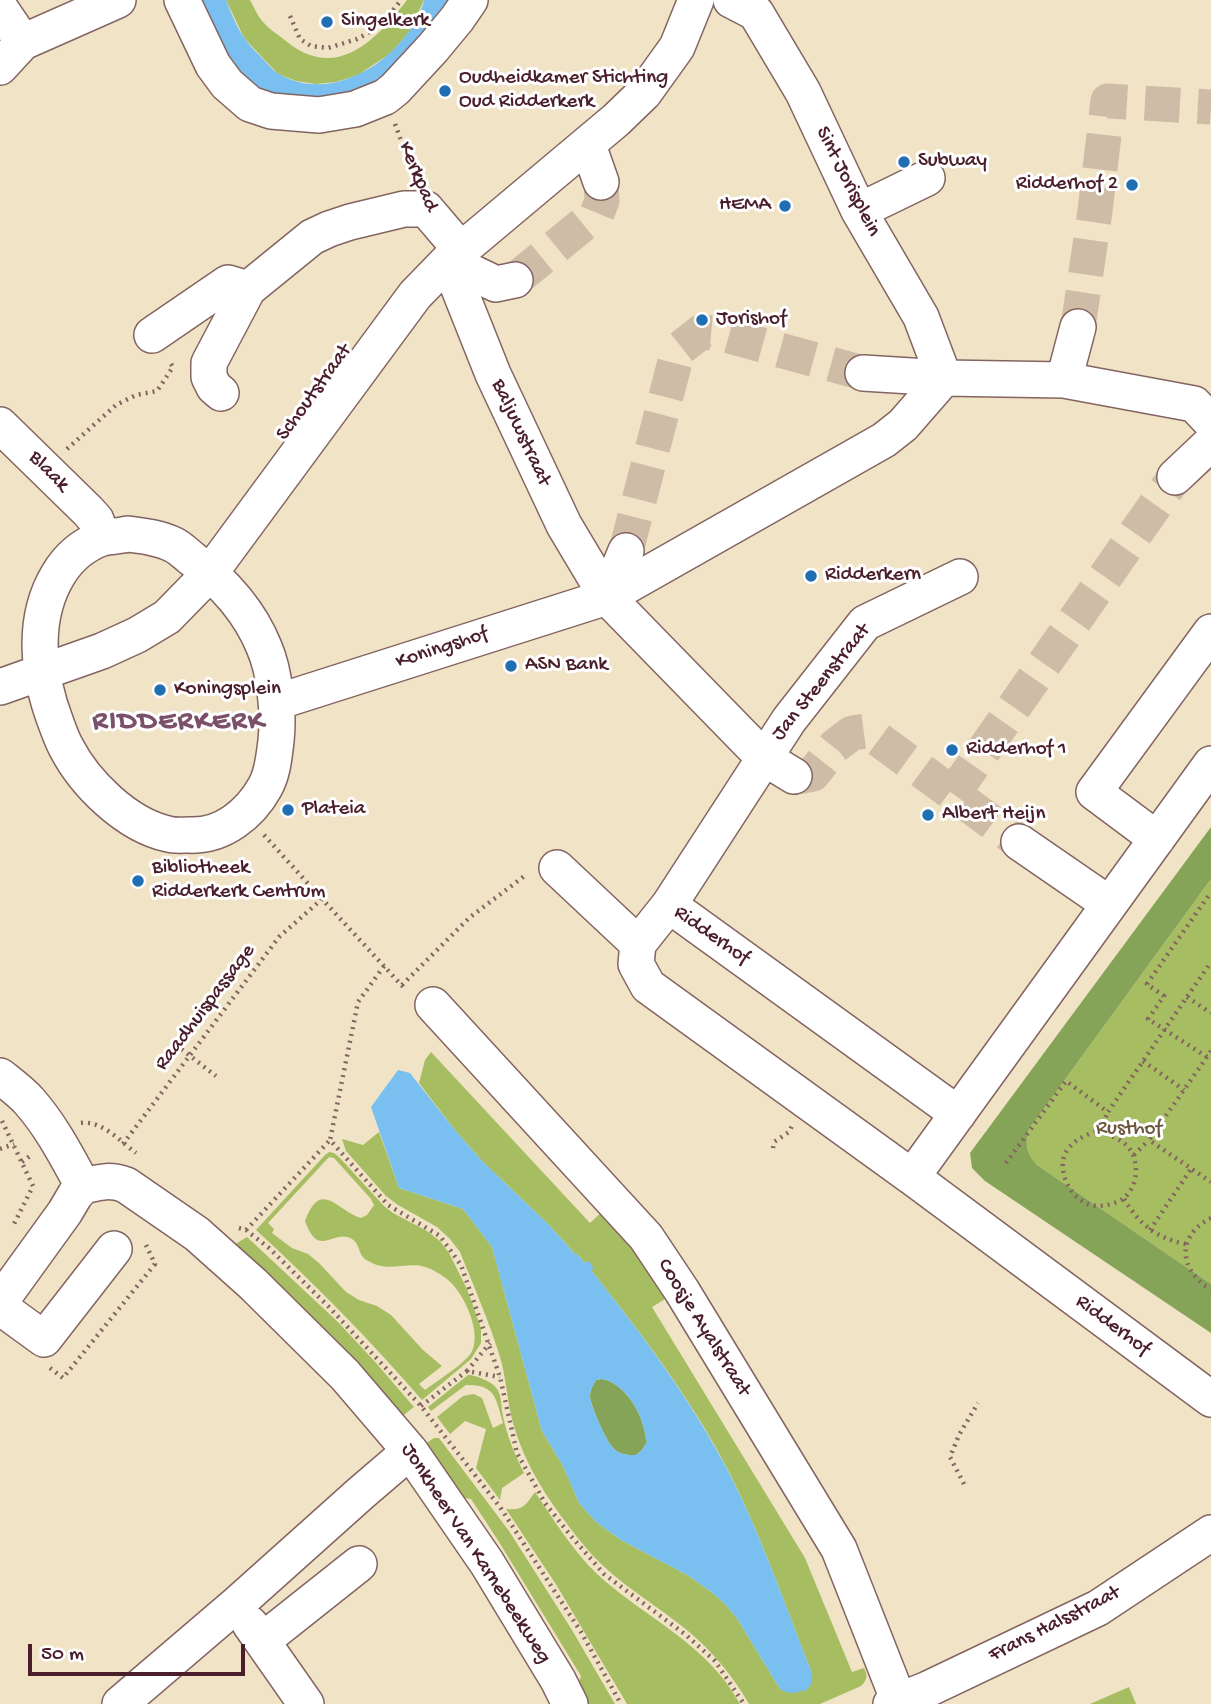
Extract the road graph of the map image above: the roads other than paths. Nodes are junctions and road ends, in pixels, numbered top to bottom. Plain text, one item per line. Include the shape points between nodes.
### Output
1 (118, 0) edge
2 (182, 0) edge
3 (470, 0) edge
4 (696, 0) edge
5 (754, 4) edge
6 (0, 8) edge
7 (12, 55) edge
8 (587, 145) junction
9 (927, 178) dead end
10 (601, 182) tunnel mouth
11 (859, 211) junction
12 (454, 256) junction
13 (515, 279) dead end
14 (248, 289) junction
15 (1078, 327) tunnel mouth
16 (152, 335) road end
17 (863, 373) tunnel mouth
18 (944, 378) junction
19 (1064, 380) junction
20 (221, 393) dead end
21 (1211, 422) edge
22 (0, 425) edge
23 (1211, 443) edge
24 (1175, 477) tunnel mouth
25 (99, 529) junction
26 (626, 551) tunnel mouth
27 (215, 566) junction
28 (960, 577) dead end
29 (607, 597) junction
30 (1211, 632) edge
31 (23, 679) edge
32 (276, 702) junction
33 (763, 757) junction
34 (1211, 764) edge
35 (794, 776) dead end
36 (1157, 839) junction
37 (1019, 842) tunnel mouth
38 (557, 868) road end
39 (1109, 904) junction
40 (669, 905) junction
41 (638, 944) junction
42 (433, 1005) dead end
43 (0, 1076) edge
44 (958, 1114) junction
45 (912, 1177) junction
46 (83, 1186) junction
47 (114, 1250) dead end
48 (0, 1302) edge
49 (0, 1307) edge
50 (1211, 1399) edge
51 (410, 1451) junction
52 (1211, 1533) edge
53 (359, 1564) dead end
54 (237, 1604) junction
55 (262, 1641) junction
56 (897, 1703) edge
57 (120, 1704) edge
58 (306, 1704) edge
59 (570, 1704) edge

1 - 7 street
2 - 3 street via 213,65 250,104 271,111 319,115 355,109 385,97 433,48
4 - 8 street, Schoutstraat via 677,47 644,93
5 - 11 street, Sint Jorisplein via 803,92
6 - 7 street
8 - 10 street
8 - 12 street, Schoutstraat
9 - 11 street
11 - 18 street, Sint Jorisplein via 921,317
12 - 13 street via 496,284
12 - 14 street, Kerkpad via 426,209 404,209 312,237
12 - 27 street, Schoutstraat via 415,296
12 - 29 street, Baljuwstraat via 493,374 564,526
14 - 16 street via 229,283
14 - 20 street via 209,363 209,377
15 - 19 street
17 - 18 street
18 - 19 street
18 - 29 street via 884,440
19 - 21 street via 1194,404
22 - 25 street, Blaak
23 - 24 street
25 - 27 street via 149,536
25 - 31 street via 66,561 53,583
26 - 29 street
27 - 31 street via 167,617 147,629 102,651
27 - 32 street via 265,649
28 - 33 street, Jan Steenstraat via 865,623
29 - 32 street, Koningshof
29 - 33 street, Jan Steenstraat
30 - 36 street via 1094,792
31 - 32 street via 49,704 65,747 89,781 141,824 169,835 218,832 259,799 274,756
33 - 35 street
33 - 40 street, Jan Steenstraat
34 - 36 street
36 - 39 street
37 - 39 street
38 - 41 street
39 - 44 street
40 - 41 street, Ridderhof
40 - 44 street, Ridderhof
41 - 45 street, Ridderhof via 636,964 648,986
42 - 56 street, Coosje Ayalstraat via 646,1237 682,1291 839,1549
43 - 46 street via 47,1122
44 - 45 street
45 - 50 street, Ridderhof
46 - 48 street
46 - 51 street, Jonkheer Van Karnebeekweg via 114,1181 126,1185 197,1234 345,1375
47 - 49 street via 44,1339
51 - 54 street
51 - 59 street, Jonkheer Van Karnebeekweg via 487,1563
52 - 56 street, Frans Halsstraat via 1098,1608
53 - 55 street
54 - 55 street
54 - 57 street
55 - 58 street

